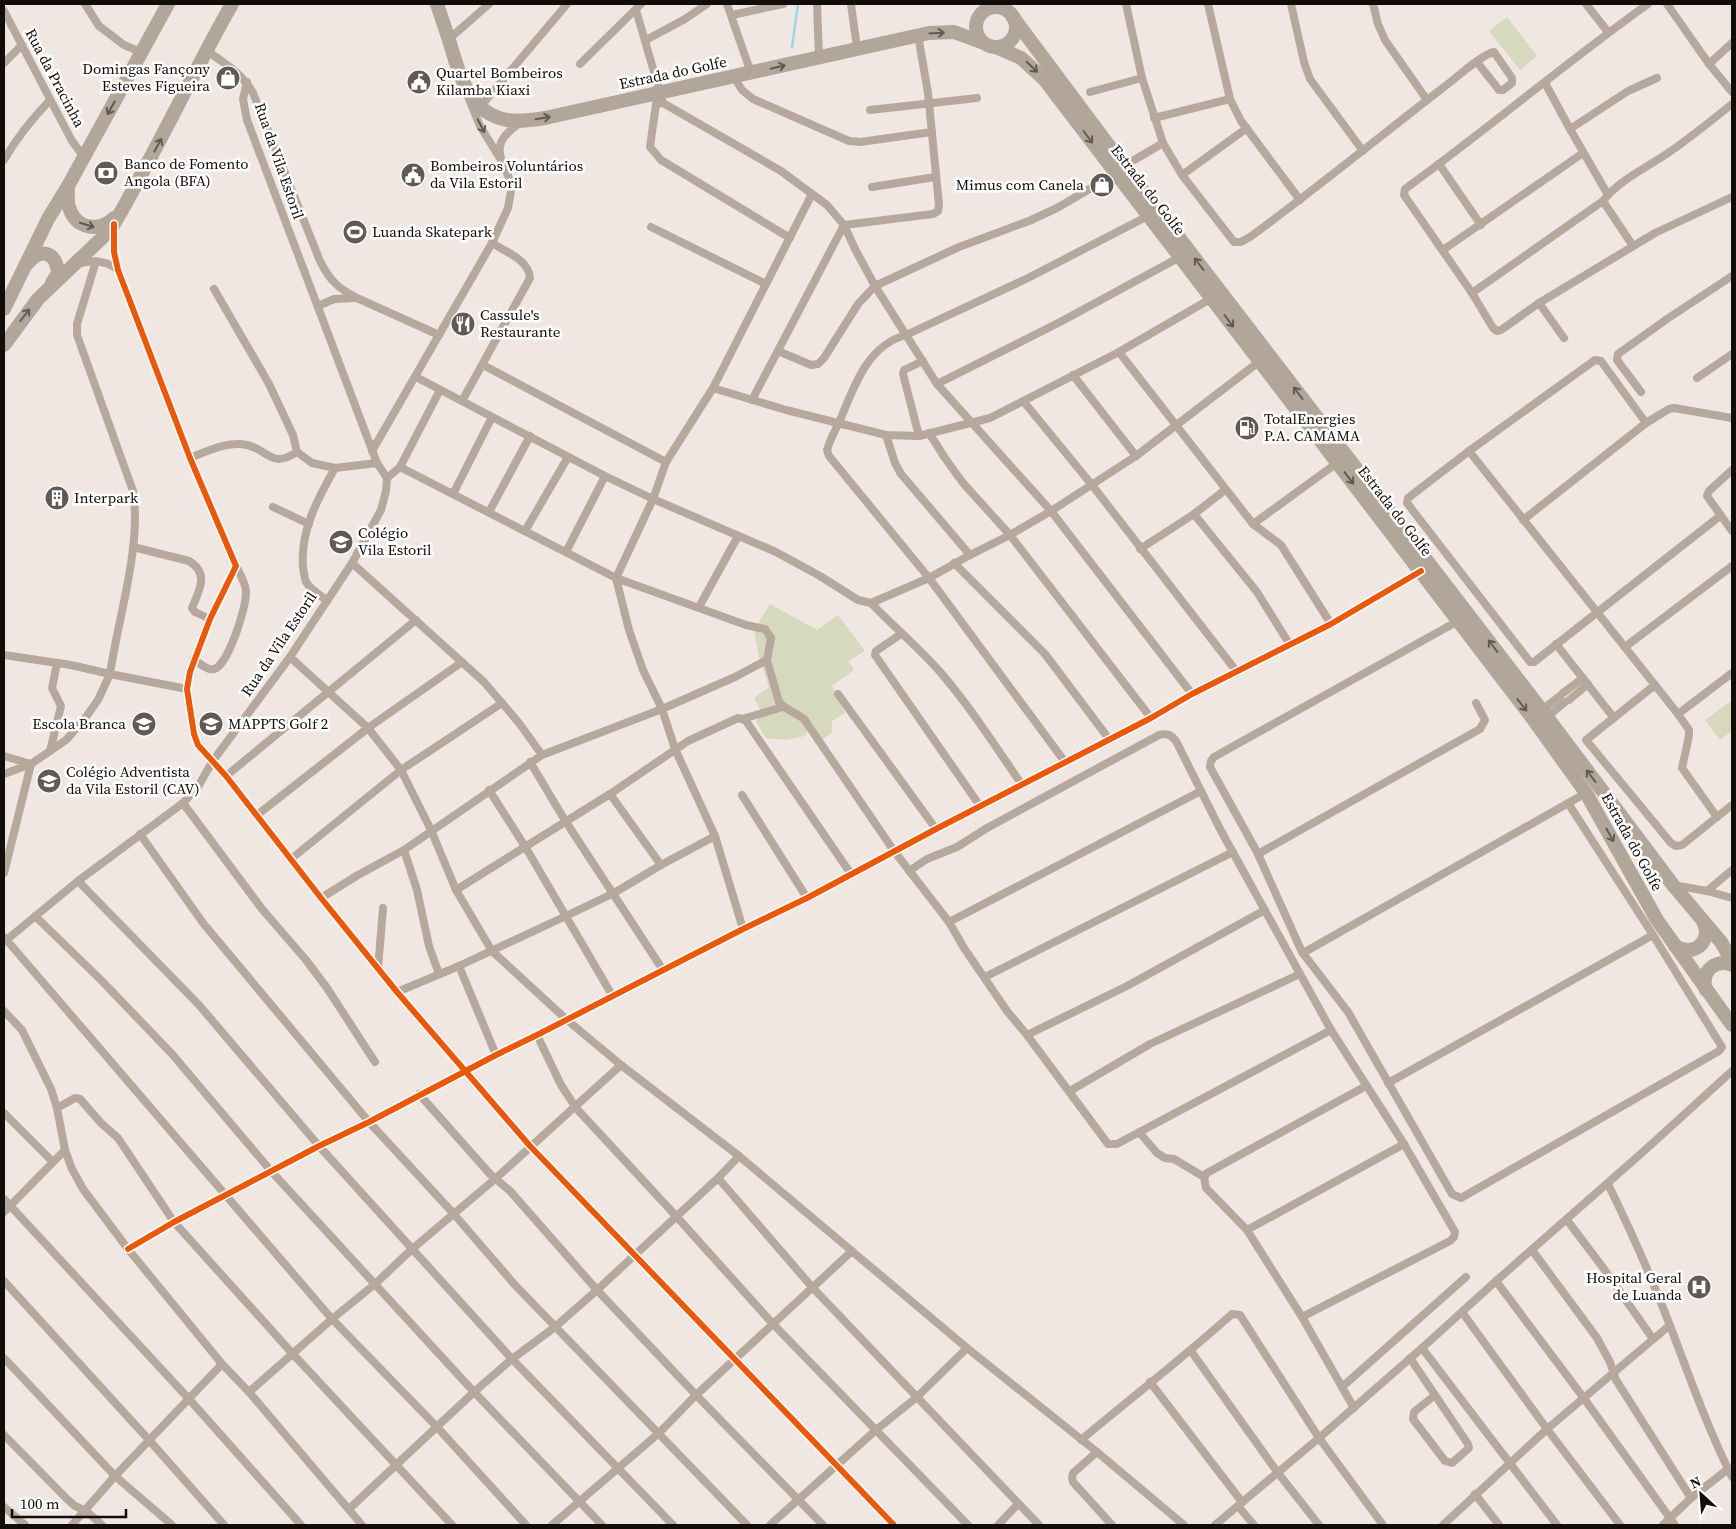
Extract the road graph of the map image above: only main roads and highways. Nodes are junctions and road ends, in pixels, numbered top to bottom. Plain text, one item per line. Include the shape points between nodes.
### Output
1 (168, 4) edge
2 (232, 4) edge
3 (437, 4) edge
4 (1006, 9) edge
5 (991, 45) junction
6 (1120, 170) junction
7 (68, 186) junction
8 (126, 203) junction
9 (23, 269) junction
10 (49, 288) junction
11 (4, 309) edge
12 (4, 344) edge
13 (1703, 921) junction
14 (1676, 946) junction
15 (1732, 960) edge
16 (1732, 966) edge
17 (1707, 990) junction
18 (1732, 1025) edge

1 -> 7 highway
8 -> 2 highway
3 -> 5 highway, Estrada do Golfe via 471,98 480,107 504,119 545,118 661,98 734,77 918,35 954,32
4 - 5 highway via 1016,27 1015,33 1008,43
4 - 5 highway via 988,10 978,19 977,32
4 - 6 highway, Estrada do Golfe
5 -> 6 highway, Estrada do Golfe via 1021,58 1044,79
13 -> 6 highway, Estrada do Golfe
6 -> 14 highway, Estrada do Golfe via 1148,216 1555,748 1586,793
7 -> 8 highway via 68,206 81,224 98,227 106,224
7 - 9 highway
8 - 10 highway via 103,237
9 - 10 highway via 32,258 49,254 55,259 58,273
9 - 11 highway
12 -> 10 highway
13 - 14 highway via 1706,933 1700,946 1683,950
13 - 15 highway, Estrada do Golfe
14 - 17 highway, Estrada do Golfe
16 - 17 highway via 1722,963 1710,968 1704,978
17 - 18 highway, Estrada do Golfe

